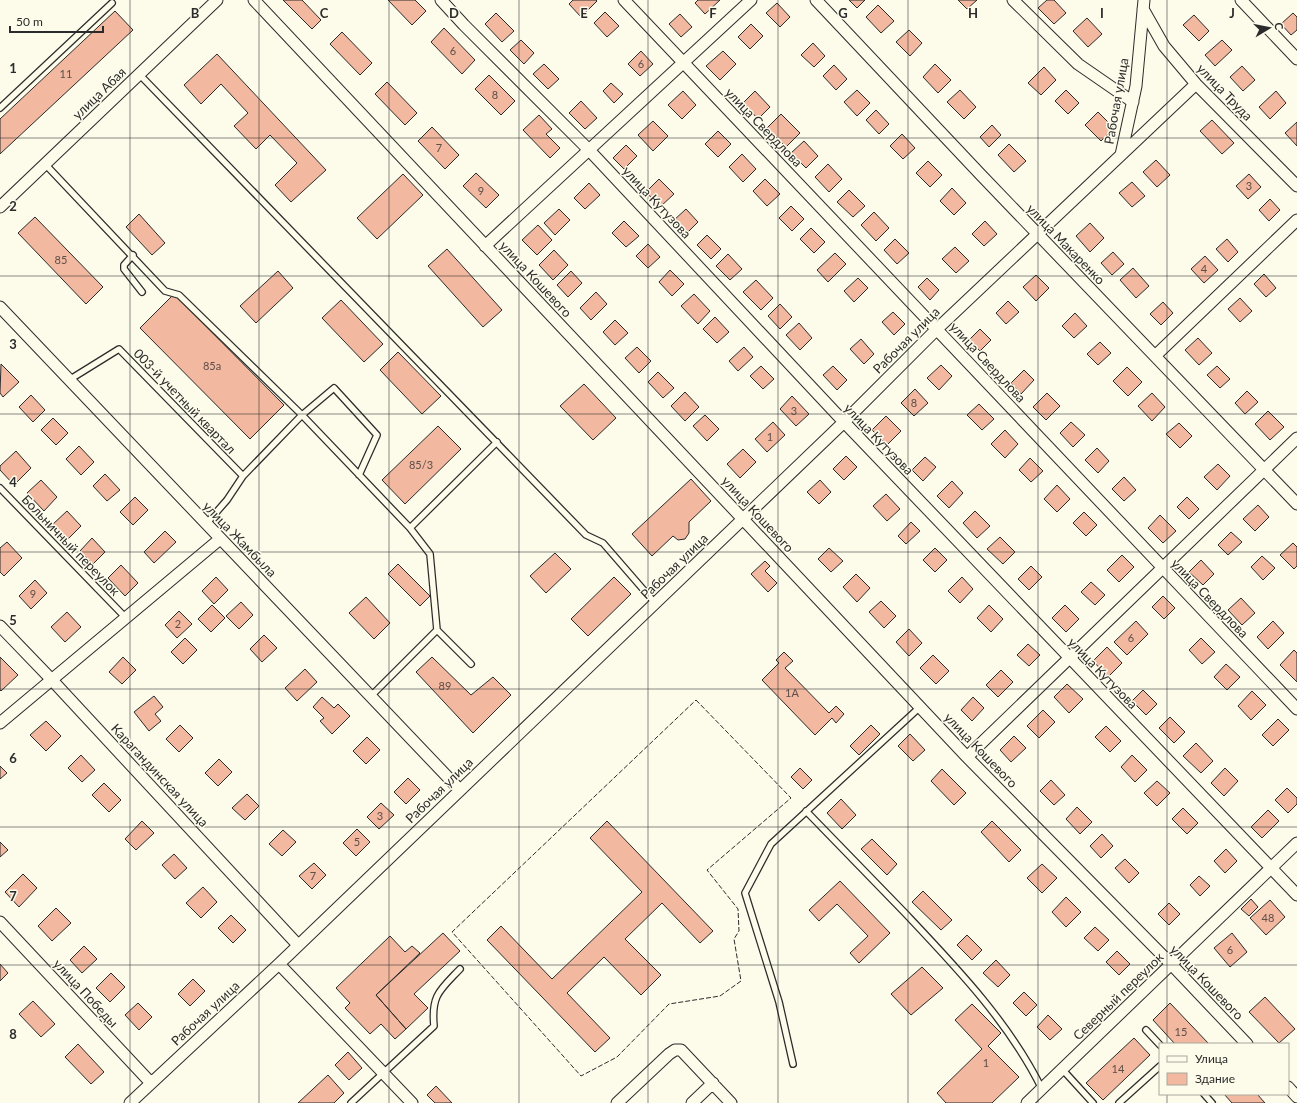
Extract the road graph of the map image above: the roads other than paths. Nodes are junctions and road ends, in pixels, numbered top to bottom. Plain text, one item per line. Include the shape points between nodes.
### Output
1 (217, 0) edge
2 (254, 0) edge
3 (441, 0) edge
4 (624, 0) edge
5 (751, 0) edge
6 (816, 0) edge
7 (1014, 0) edge
8 (1241, 0) edge
9 (112, 3) dead end
10 (1143, 4) edge
11 (1297, 59) edge
12 (683, 63) junction
13 (139, 74) junction
14 (1196, 84) junction
15 (1133, 102) junction
16 (0, 108) edge
17 (589, 150) junction
18 (1121, 155) junction
19 (45, 164) junction
20 (1297, 186) edge
21 (0, 207) edge
22 (1297, 220) edge
23 (1037, 234) junction
24 (485, 246) junction
25 (133, 255) junction
26 (142, 292) dead end
27 (0, 307) edge
28 (937, 329) junction
29 (1155, 356) junction
30 (69, 380) junction
31 (302, 415) junction
32 (844, 422) junction
33 (1297, 438) edge
34 (497, 442) junction
35 (1264, 470) junction
36 (359, 475) junction
37 (242, 476) junction
38 (0, 488) edge
39 (1297, 504) edge
40 (743, 519) junction
41 (206, 524) junction
42 (410, 528) junction
43 (220, 539) junction
44 (1163, 569) junction
45 (655, 604) junction
46 (126, 618) junction
47 (0, 626) edge
48 (437, 630) junction
49 (1068, 658) junction
50 (471, 664) dead end
51 (51, 679) junction
52 (371, 696) junction
53 (920, 707) junction
54 (1297, 709) edge
55 (0, 723) edge
56 (966, 756) junction
57 (460, 790) junction
58 (806, 811) junction
59 (1297, 843) edge
60 (1272, 869) junction
61 (1297, 896) edge
62 (0, 922) edge
63 (298, 945) junction
64 (279, 964) junction
65 (1171, 964) junction
66 (460, 969) dead end
67 (1146, 1030) dead end
68 (1246, 1043) edge
69 (1159, 1044) edge
70 (793, 1064) dead end
71 (1159, 1067) edge
72 (1062, 1069) junction
73 (383, 1073) junction
74 (151, 1083) junction
75 (713, 1083) junction
76 (1289, 1088) edge
77 (1042, 1089) junction
78 (1205, 1095) edge
79 (1297, 1097) edge
80 (130, 1103) edge
81 (352, 1103) edge
82 (412, 1103) edge
83 (617, 1103) edge
84 (692, 1103) edge
85 (731, 1103) edge
86 (1028, 1103) edge
87 (1093, 1103) edge
88 (1119, 1103) edge
89 (1212, 1103) edge

1 - 13 street, улица Абая
2 - 24 street, улица Кошевого
3 - 17 street, улица Кутузова
4 - 12 street, улица Свердлова
5 - 12 street
6 - 23 street, улица Макаренко
7 - 15 street via 1078,64
8 - 11 street
9 - 16 lane
10 - 14 street, улица Труда via 1164,46
10 - 15 street, Рабочая улица
12 - 17 street
12 - 28 street, улица Свердлова
13 - 19 street, улица Абая
13 - 34 lane
14 - 18 street
14 - 20 street, улица Труда
15 - 18 street, Рабочая улица
17 - 24 street
17 - 32 street, улица Кутузова
18 - 23 street, Рабочая улица
19 - 21 street, улица Абая
19 - 25 lane
22 - 29 street
23 - 28 street, Рабочая улица
23 - 29 street, улица Макаренко
24 - 40 street, улица Кошевого
25 - 26 lane via 124,265 124,269
25 - 31 lane via 167,292 179,295
27 - 30 street, улица Жамбыла
28 - 32 street, Рабочая улица
28 - 44 street, улица Свердлова
29 - 35 street, улица Макаренко
30 - 37 lane, 003-й учетный квартал via 119,349
30 - 41 street, улица Жамбыла
31 - 36 lane
31 - 36 lane via 334,388 377,435
31 - 37 lane
32 - 40 street, Рабочая улица
32 - 49 street, улица Кутузова
33 - 35 street
34 - 42 lane
34 - 45 lane via 586,535 603,543
35 - 39 street, улица Макаренко
35 - 44 street
36 - 42 lane
37 - 41 lane via 227,500
38 - 46 lane, Больничный переулок
40 - 45 street, Рабочая улица
40 - 53 street, улица Кошевого
41 - 43 street, улица Жамбыла
42 - 48 lane via 430,554
43 - 46 street
43 - 52 street, улица Жамбыла
44 - 49 street
44 - 54 street, улица Свердлова
45 - 57 street, Рабочая улица
46 - 51 street
47 - 51 street, Карагандинская улица
48 - 50 lane
48 - 52 lane
49 - 56 street
49 - 60 street, улица Кутузова
51 - 55 street
51 - 63 street, Карагандинская улица
52 - 57 street, улица Жамбыла
53 - 56 street, улица Кошевого
53 - 58 lane
56 - 65 street, улица Кошевого
57 - 63 street, Рабочая улица
58 - 70 lane via 772,844 745,893 779,1002
58 - 77 lane via 933,942 1012,1038
59 - 60 street, Северный переулок
60 - 61 street, улица Кутузова
60 - 65 street, Северный переулок
62 - 74 street, улица Победы
63 - 64 street, Рабочая улица
64 - 73 street
64 - 74 street, Рабочая улица
65 - 68 street, улица Кошевого
65 - 72 street, Северный переулок
66 - 73 lane via 437,993 433,1012 434,1026
67 - 69 lane
71 - 88 lane
72 - 77 street, Северный переулок
72 - 87 lane
73 - 81 lane
73 - 82 street
74 - 80 street, Рабочая улица
75 - 83 street via 681,1050 675,1050
75 - 84 street
75 - 85 street
76 - 79 street
77 - 86 street, Северный переулок
78 - 89 lane

